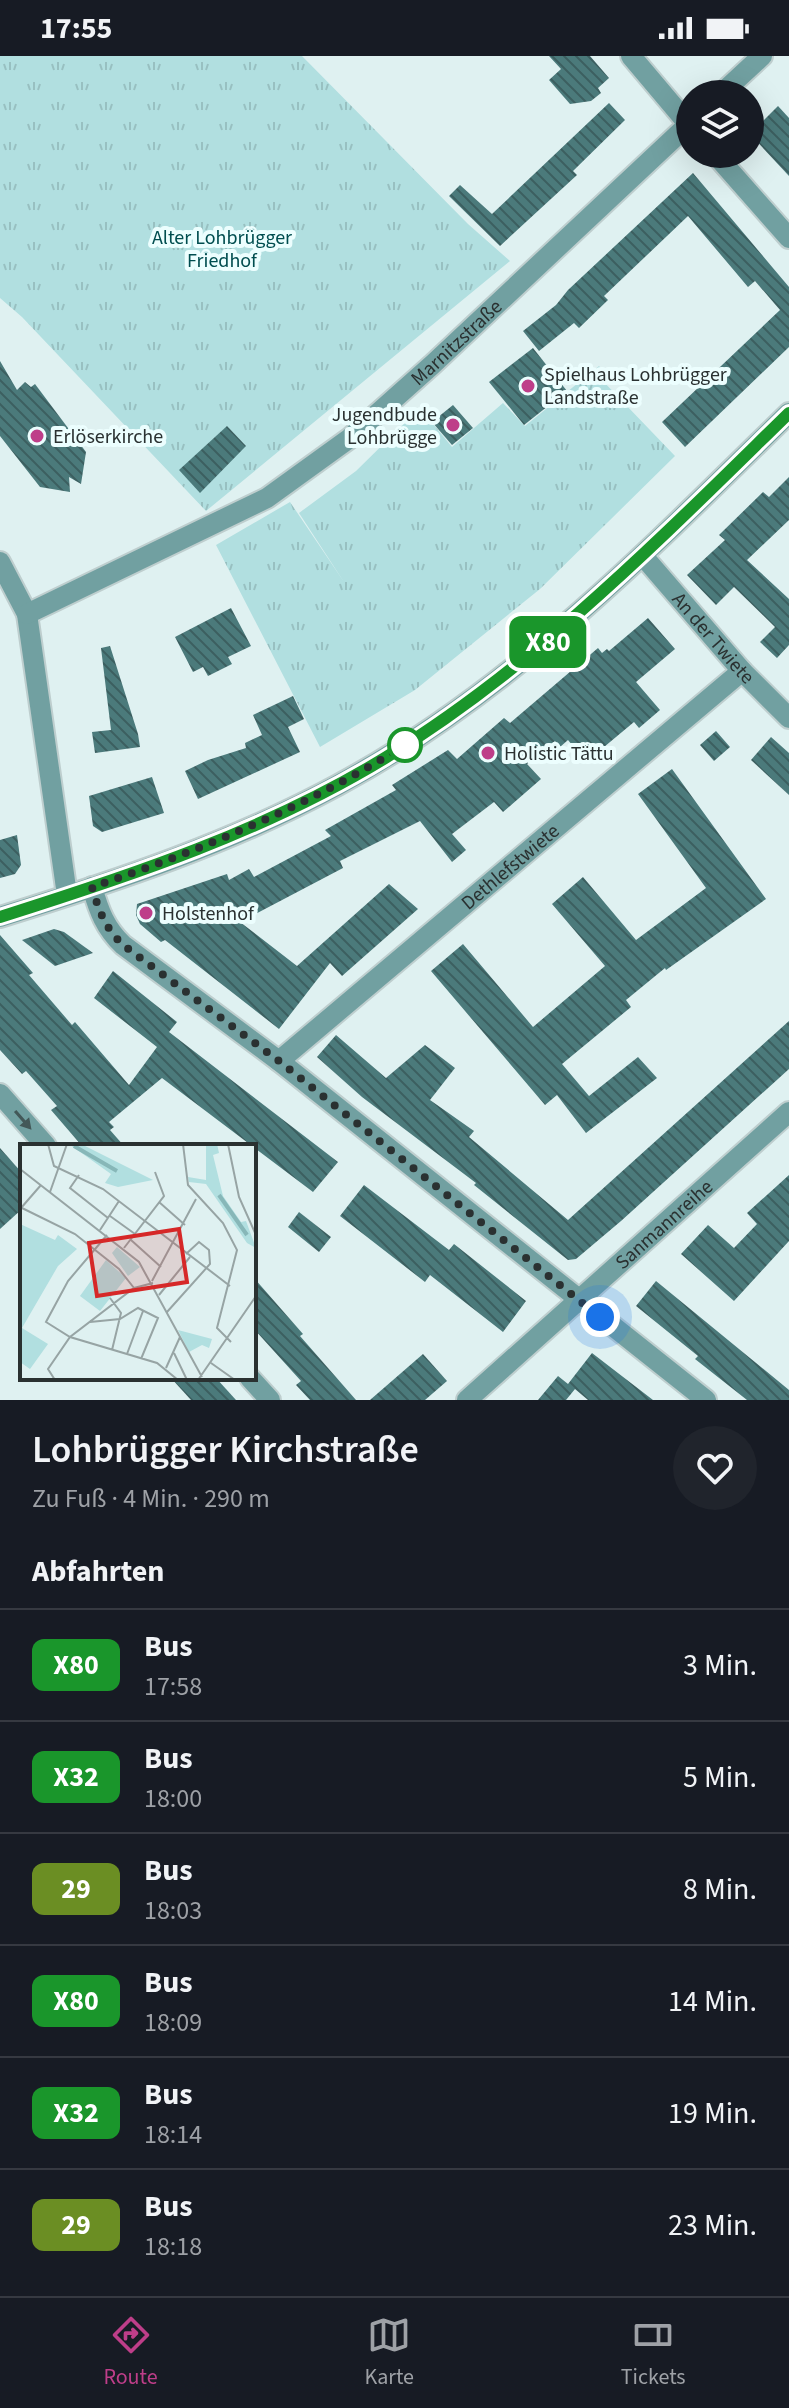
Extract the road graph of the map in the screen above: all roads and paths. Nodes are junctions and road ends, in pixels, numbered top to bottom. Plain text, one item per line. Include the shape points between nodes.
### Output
1 (631, 56) edge
2 (762, 56) edge
3 (736, 80) edge
4 (676, 110) edge
5 (676, 137) edge
6 (727, 168) edge
7 (789, 238) edge
8 (789, 413) edge
9 (643, 556) junction
10 (0, 562) edge
11 (27, 614) junction
12 (742, 671) junction
13 (789, 718) edge
14 (92, 887) junction
15 (67, 895) junction
16 (0, 917) edge
17 (279, 1061) junction
18 (0, 1094) edge
19 (789, 1112) edge
20 (44, 1144) edge
21 (579, 1300) junction
22 (252, 1380) edge
23 (270, 1400) edge
24 (467, 1400) edge
25 (706, 1400) edge

1 - 4 street
2 - 3 street
5 - 11 street, Marnitzstraße via 350,438 267,498
6 - 7 street
8 - 9 street
9 - 12 street, An der Twiete
9 - 14 street via 543,646 383,759 271,818
10 - 11 street
11 - 15 street
12 - 13 street, An der Twiete
12 - 17 street, Dethlefstwiete
14 - 15 street
14 - 17 street via 110,933
15 - 16 street
17 - 21 street
18 -> 20 street
19 - 21 street, Sanmannreihe
21 - 24 street, Sanmannreihe
21 - 25 street
22 - 23 street

